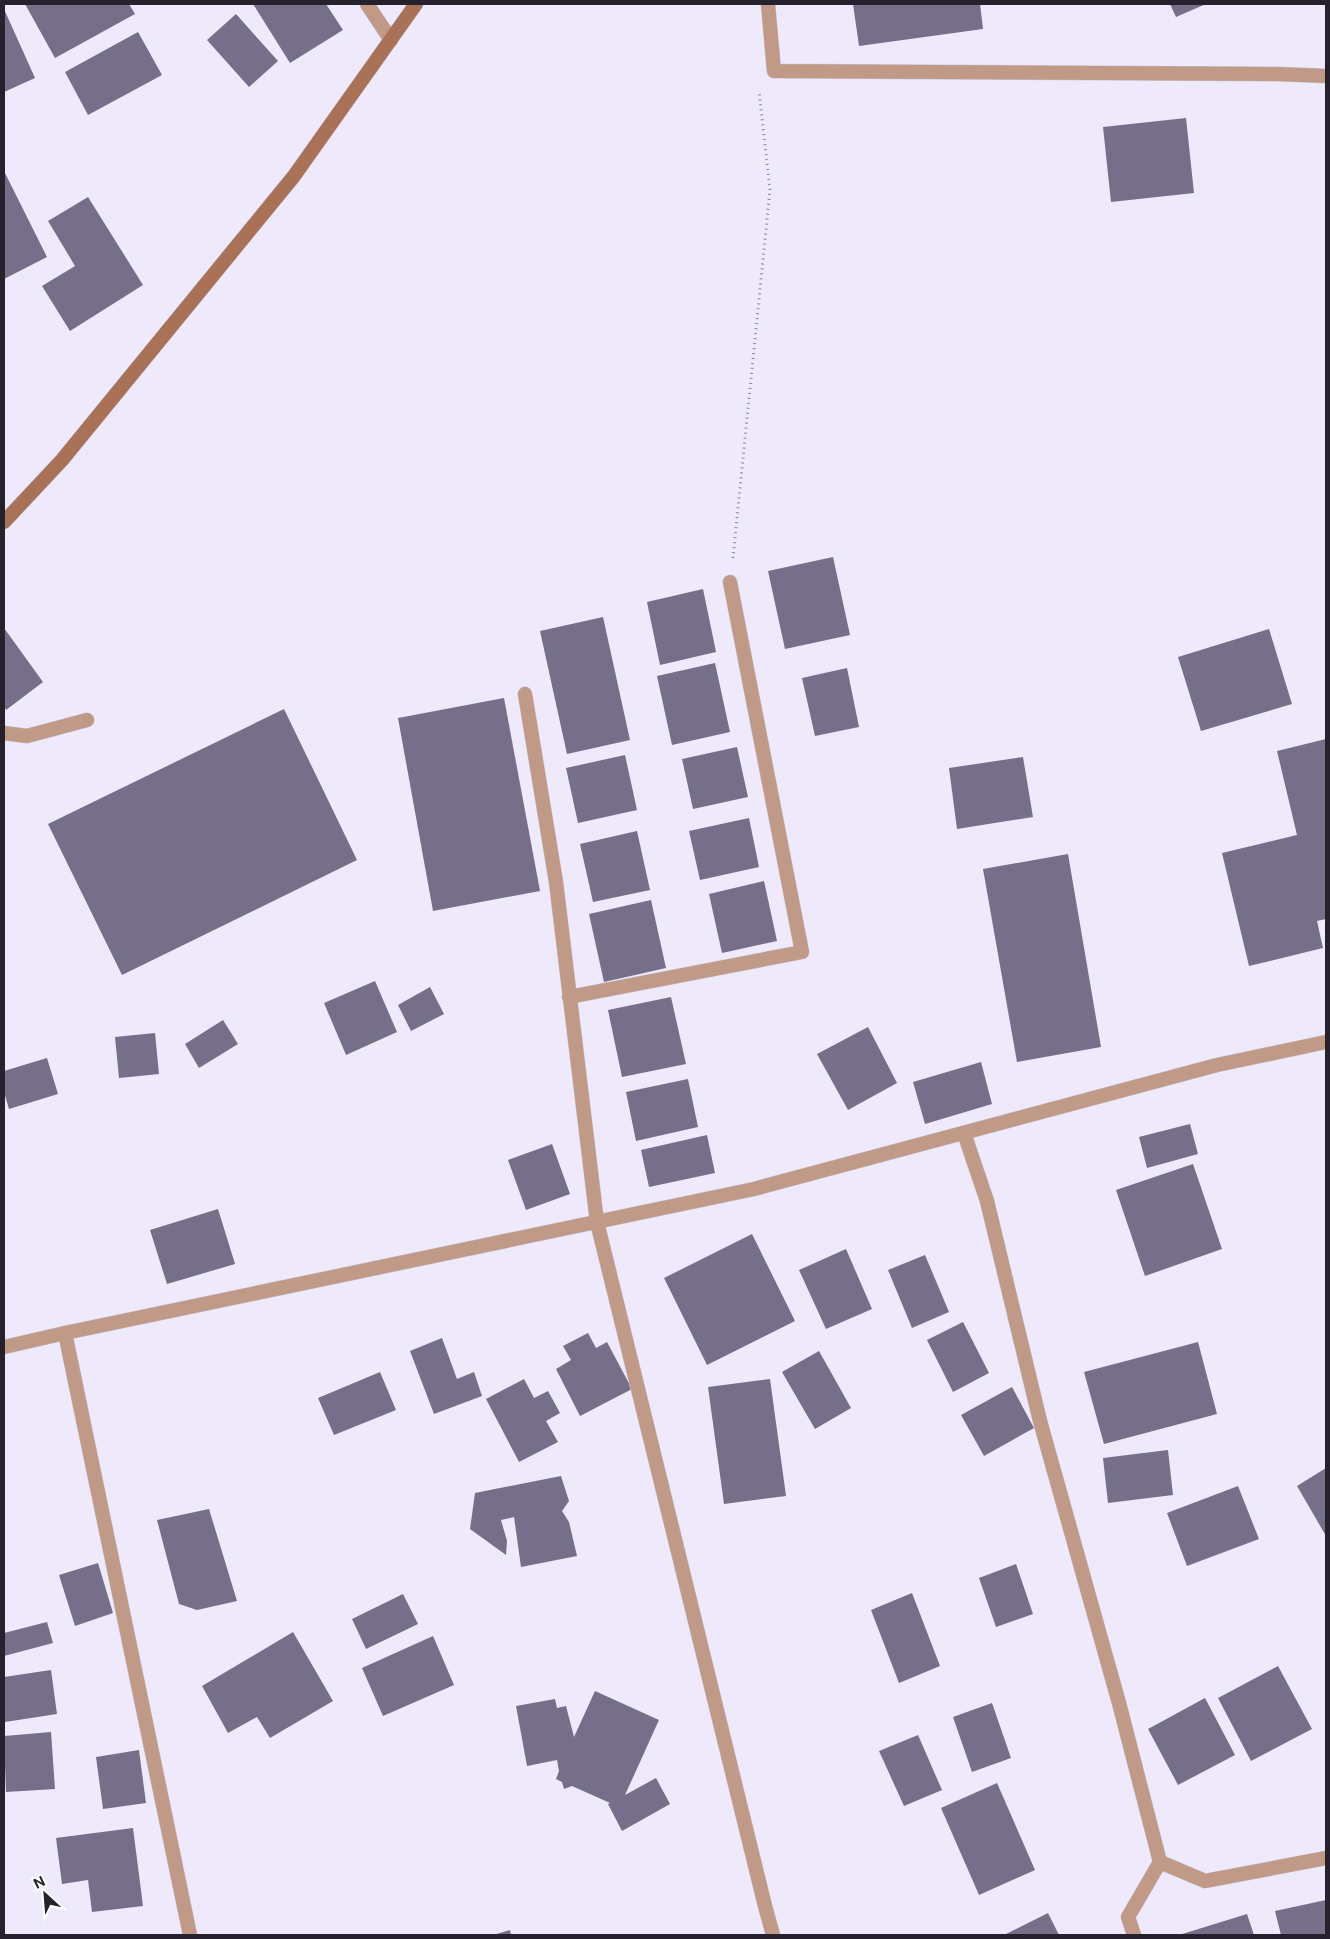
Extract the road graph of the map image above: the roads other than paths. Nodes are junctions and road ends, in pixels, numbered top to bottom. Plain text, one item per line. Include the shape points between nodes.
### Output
1 (367, 4) edge
2 (416, 4) edge
3 (768, 4) edge
4 (392, 40) junction
5 (1326, 76) edge
6 (4, 522) edge
7 (730, 582) road end
8 (525, 694) dead end
9 (87, 720) dead end
10 (4, 732) edge
11 (569, 997) junction
12 (1326, 1042) edge
13 (964, 1133) junction
14 (597, 1222) junction
15 (65, 1333) junction
16 (4, 1347) edge
17 (1326, 1858) edge
18 (1160, 1862) junction
19 (190, 1935) edge
20 (773, 1935) edge
21 (1134, 1935) edge

1 - 4 street
2 - 4 main road
3 - 5 street via 774,71
4 - 6 main road via 294,176 62,460
7 - 11 street via 802,952
8 - 11 street via 556,882
9 - 10 street via 27,736
11 - 14 street
12 - 13 street via 1217,1065
13 - 14 street via 754,1189
13 - 18 street via 986,1201 1040,1421
14 - 15 street
14 - 20 street
15 - 16 street
15 - 19 street
17 - 18 street via 1205,1881
18 - 21 street via 1128,1917

